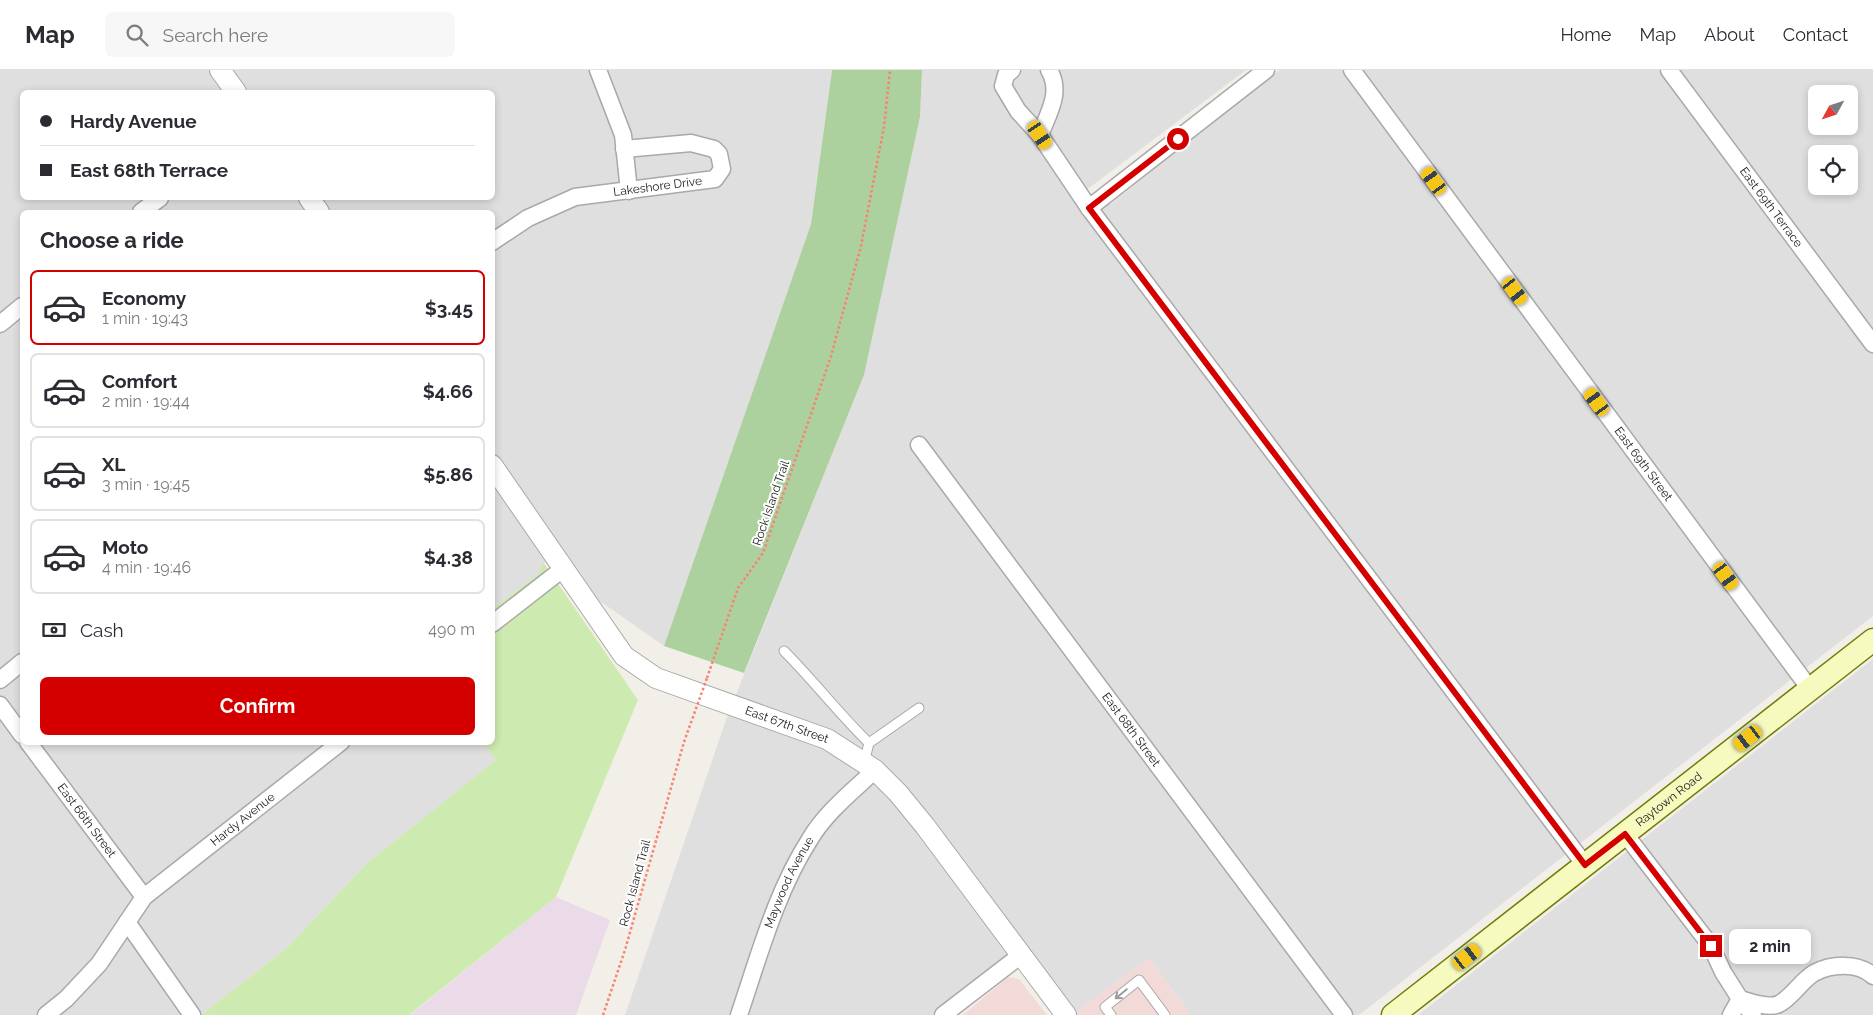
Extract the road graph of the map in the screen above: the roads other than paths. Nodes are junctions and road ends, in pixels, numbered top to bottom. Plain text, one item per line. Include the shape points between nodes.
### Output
1 (220, 70) edge
2 (598, 70) edge
3 (1012, 70) edge
4 (1049, 70) edge
5 (1266, 70) edge
6 (1352, 70) edge
7 (1669, 70) edge
8 (235, 90) edge
9 (1040, 135) junction
10 (624, 149) junction
11 (629, 191) junction
12 (157, 200) edge
13 (1089, 208) junction
14 (145, 210) edge
15 (495, 240) edge
16 (20, 308) edge
17 (0, 324) edge
18 (1873, 344) edge
19 (919, 444) dead end
20 (495, 468) edge
21 (564, 568) junction
22 (495, 622) edge
23 (1873, 640) edge
24 (784, 651) dead end
25 (20, 664) edge
26 (0, 680) edge
27 (1810, 690) junction
28 (0, 705) edge
29 (920, 708) dead end
30 (20, 732) edge
31 (30, 745) edge
32 (337, 745) edge
33 (869, 759) junction
34 (1625, 834) junction
35 (1585, 865) junction
36 (144, 897) junction
37 (127, 922) junction
38 (1021, 955) junction
39 (1873, 976) edge
40 (1740, 1000) junction
41 (46, 1015) edge
42 (192, 1015) edge
43 (739, 1015) edge
44 (943, 1015) edge
45 (1066, 1015) edge
46 (1111, 1015) edge
47 (1165, 1015) edge
48 (1344, 1015) edge
49 (1393, 1015) edge
50 (1731, 1015) edge
51 (1753, 1015) edge

1 - 8 street
2 - 10 street via 623,135
3 - 9 street via 1006,75 1003,86 1018,111
4 - 9 street via 1056,82 1052,104
5 - 13 street
6 - 27 street, East 69th Street
7 - 18 street, East 69th Terrace
9 - 13 street
10 - 11 street
10 - 11 street, Lakeshore Drive via 691,143 714,149 722,164 715,179
11 - 15 street, Lakeshore Drive via 575,197 528,218
12 - 14 street
13 - 35 street
16 - 17 street
19 - 48 street, East 68th Street
20 - 21 street, East 67th Street
21 - 22 street
21 - 33 street, East 67th Street via 624,656 656,678 828,739
23 - 27 main road, Raytown Road
24 - 33 lane via 820,687
25 - 26 street
27 - 34 main road, Raytown Road
28 - 30 street
29 - 33 lane
31 - 36 street, East 66th Street
32 - 36 street, Hardy Avenue
33 - 38 street, East 67th Street via 925,826
33 - 43 street, Maywood Avenue via 810,838 784,886
34 - 35 main road, Raytown Road
34 - 40 street via 1711,946 1722,972
35 - 49 main road, Raytown Road
36 - 37 street, Hardy Avenue
37 - 41 street via 99,964
37 - 42 street
38 - 44 street
38 - 45 street, East 67th Street
39 - 40 street via 1850,966 1831,967 1814,974 1778,1004
40 - 50 street
40 - 51 street
47 -> 46 lane via 1139,980 1105,1007

